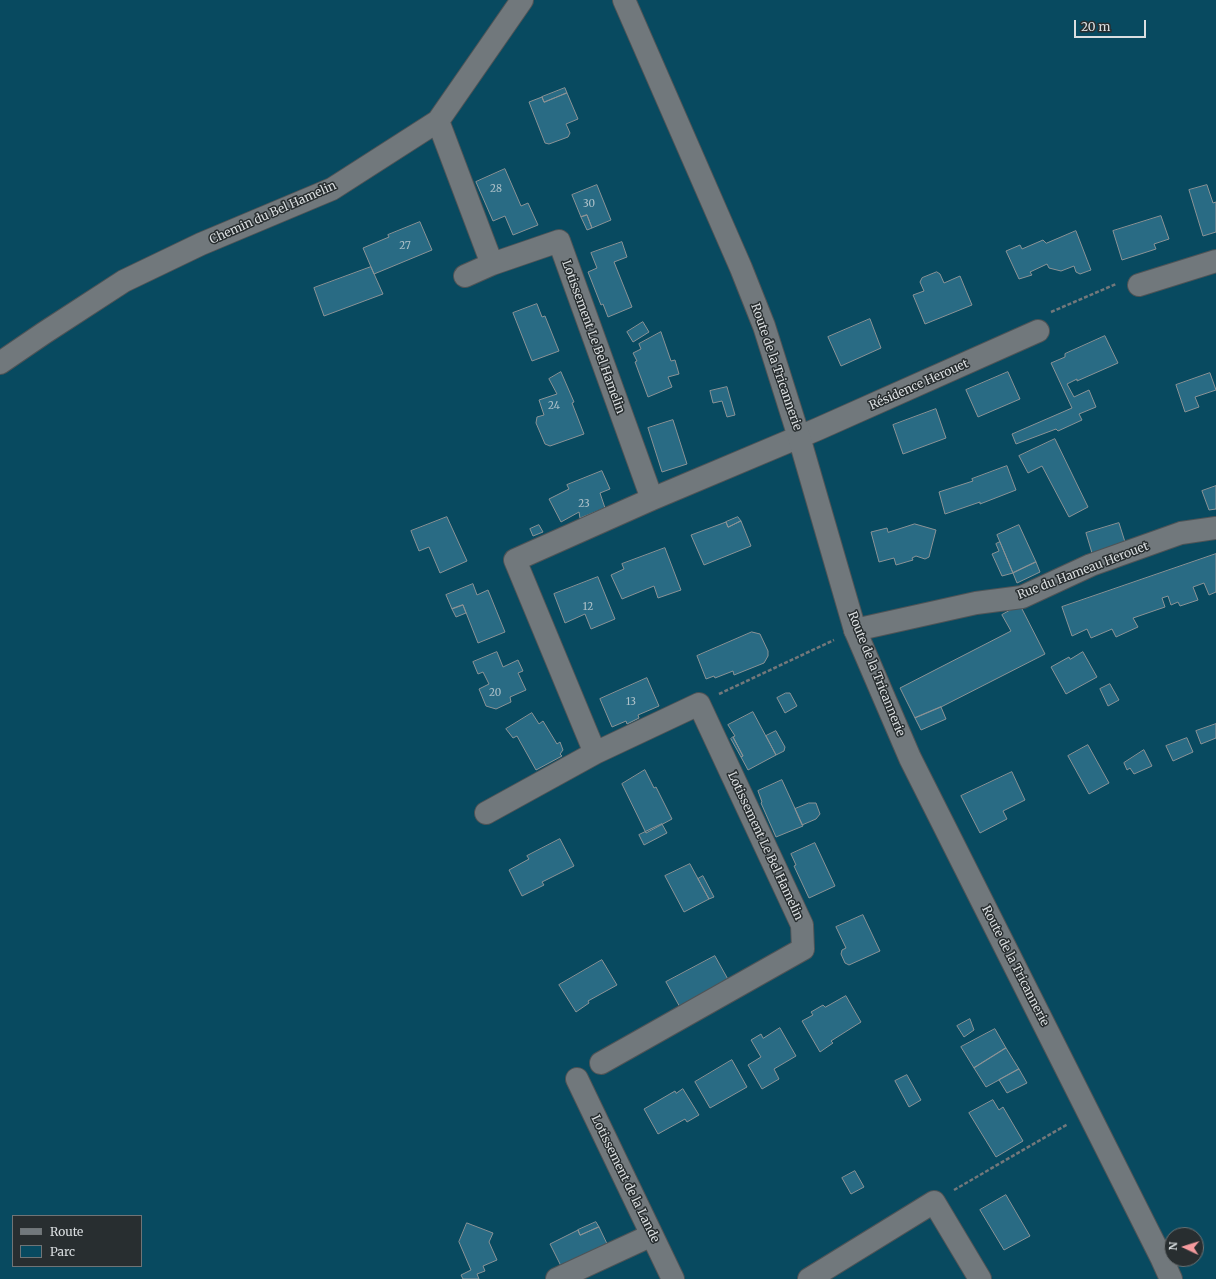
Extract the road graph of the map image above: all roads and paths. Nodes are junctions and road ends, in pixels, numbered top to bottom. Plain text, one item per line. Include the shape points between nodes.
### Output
1 (522, 0) edge
2 (624, 0) edge
3 (438, 121) junction
4 (1216, 261) edge
5 (492, 264) junction
6 (465, 276) dead end
7 (1139, 285) joint
8 (1038, 331) joint
9 (0, 363) edge
10 (799, 437) junction
11 (652, 499) junction
12 (1216, 528) edge
13 (855, 630) junction
14 (699, 704) junction
15 (595, 753) junction
16 (486, 813) dead end
17 (601, 1063) dead end
18 (577, 1079) dead end
19 (1089, 1112) junction
20 (934, 1202) junction
21 (652, 1235) junction
22 (557, 1279) edge
23 (673, 1279) edge
24 (808, 1279) edge
25 (980, 1279) edge
26 (1171, 1279) edge

1 - 3 street, Chemin du Bel Hamelin
2 - 10 street, Route de la Tricannerie via 741,268 764,326
3 - 5 street
3 - 9 street, Chemin du Bel Hamelin via 332,189 201,244 124,281
4 - 7 street
5 - 6 street, Lotissement Le Bel Hamelin
5 - 11 street, Lotissement Le Bel Hamelin via 559,241
7 - 8 path via 1136,275 1033,320
8 - 10 street, Résidence Herouet
10 - 11 street
10 - 13 street, Route de la Tricannerie
11 - 15 street via 515,560
12 - 13 street, Rue du Hameau Herouet via 1181,533 1091,565 1022,597 976,603
13 - 14 path
13 - 19 street, Route de la Tricannerie via 910,758
14 - 15 street
14 - 17 street, Lotissement Le Bel Hamelin via 802,925 803,949
15 - 16 street
18 - 21 street, Lotissement de la Lande
19 - 20 path
19 - 26 street, Route de la Tricannerie
20 - 24 street
20 - 25 street
21 - 22 street
21 - 23 street, Lotissement de la Lande

